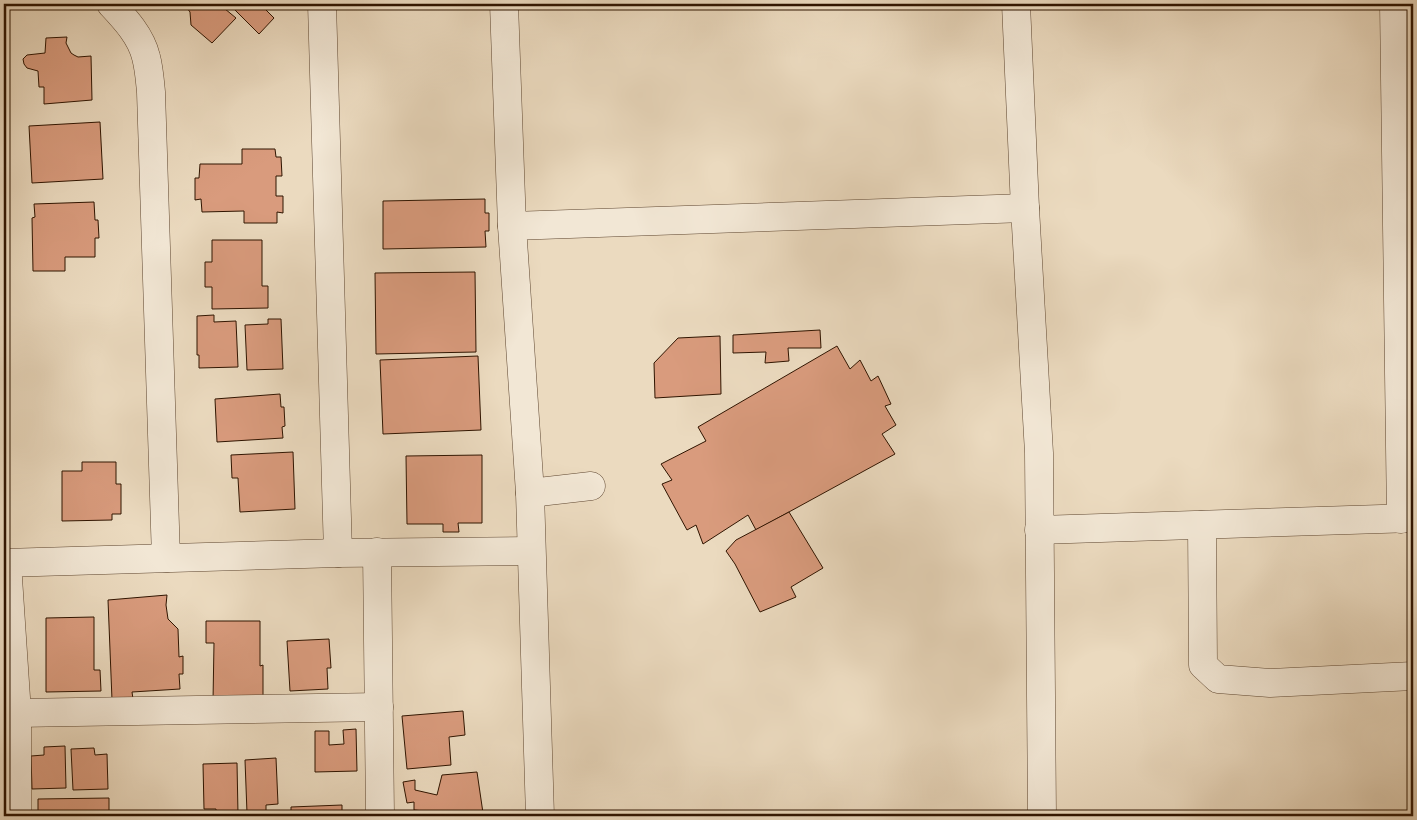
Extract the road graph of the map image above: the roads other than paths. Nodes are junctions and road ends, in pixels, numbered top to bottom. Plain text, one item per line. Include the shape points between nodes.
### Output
1 (111, 4) edge
2 (322, 4) edge
3 (504, 4) edge
4 (1016, 4) edge
5 (1394, 4) edge
6 (1025, 208) junction
7 (512, 226) junction
8 (591, 486) dead end
9 (530, 493) junction
10 (1407, 519) edge
11 (1202, 525) junction
12 (1039, 530) junction
13 (531, 551) junction
14 (377, 552) junction
15 (338, 553) junction
16 (166, 558) junction
17 (5, 563) edge
18 (1413, 676) edge
19 (378, 707) junction
20 (17, 713) junction
21 (17, 816) edge
22 (380, 816) edge
23 (540, 816) edge
24 (1042, 816) edge

1 - 16 street via 138,38 146,55 150,84
2 - 15 street
3 - 7 street
4 - 6 street
5 - 10 street
6 - 7 street
6 - 12 street via 1039,453
7 - 9 street
8 - 9 street
9 - 13 street
10 - 11 street
11 - 12 street
11 - 18 street via 1203,665 1218,679 1270,683
12 - 24 street
13 - 14 street
13 - 23 street
14 - 15 street
14 - 19 street
15 - 16 street
16 - 17 street
17 - 20 street
19 - 20 street
19 - 22 street
20 - 21 street

